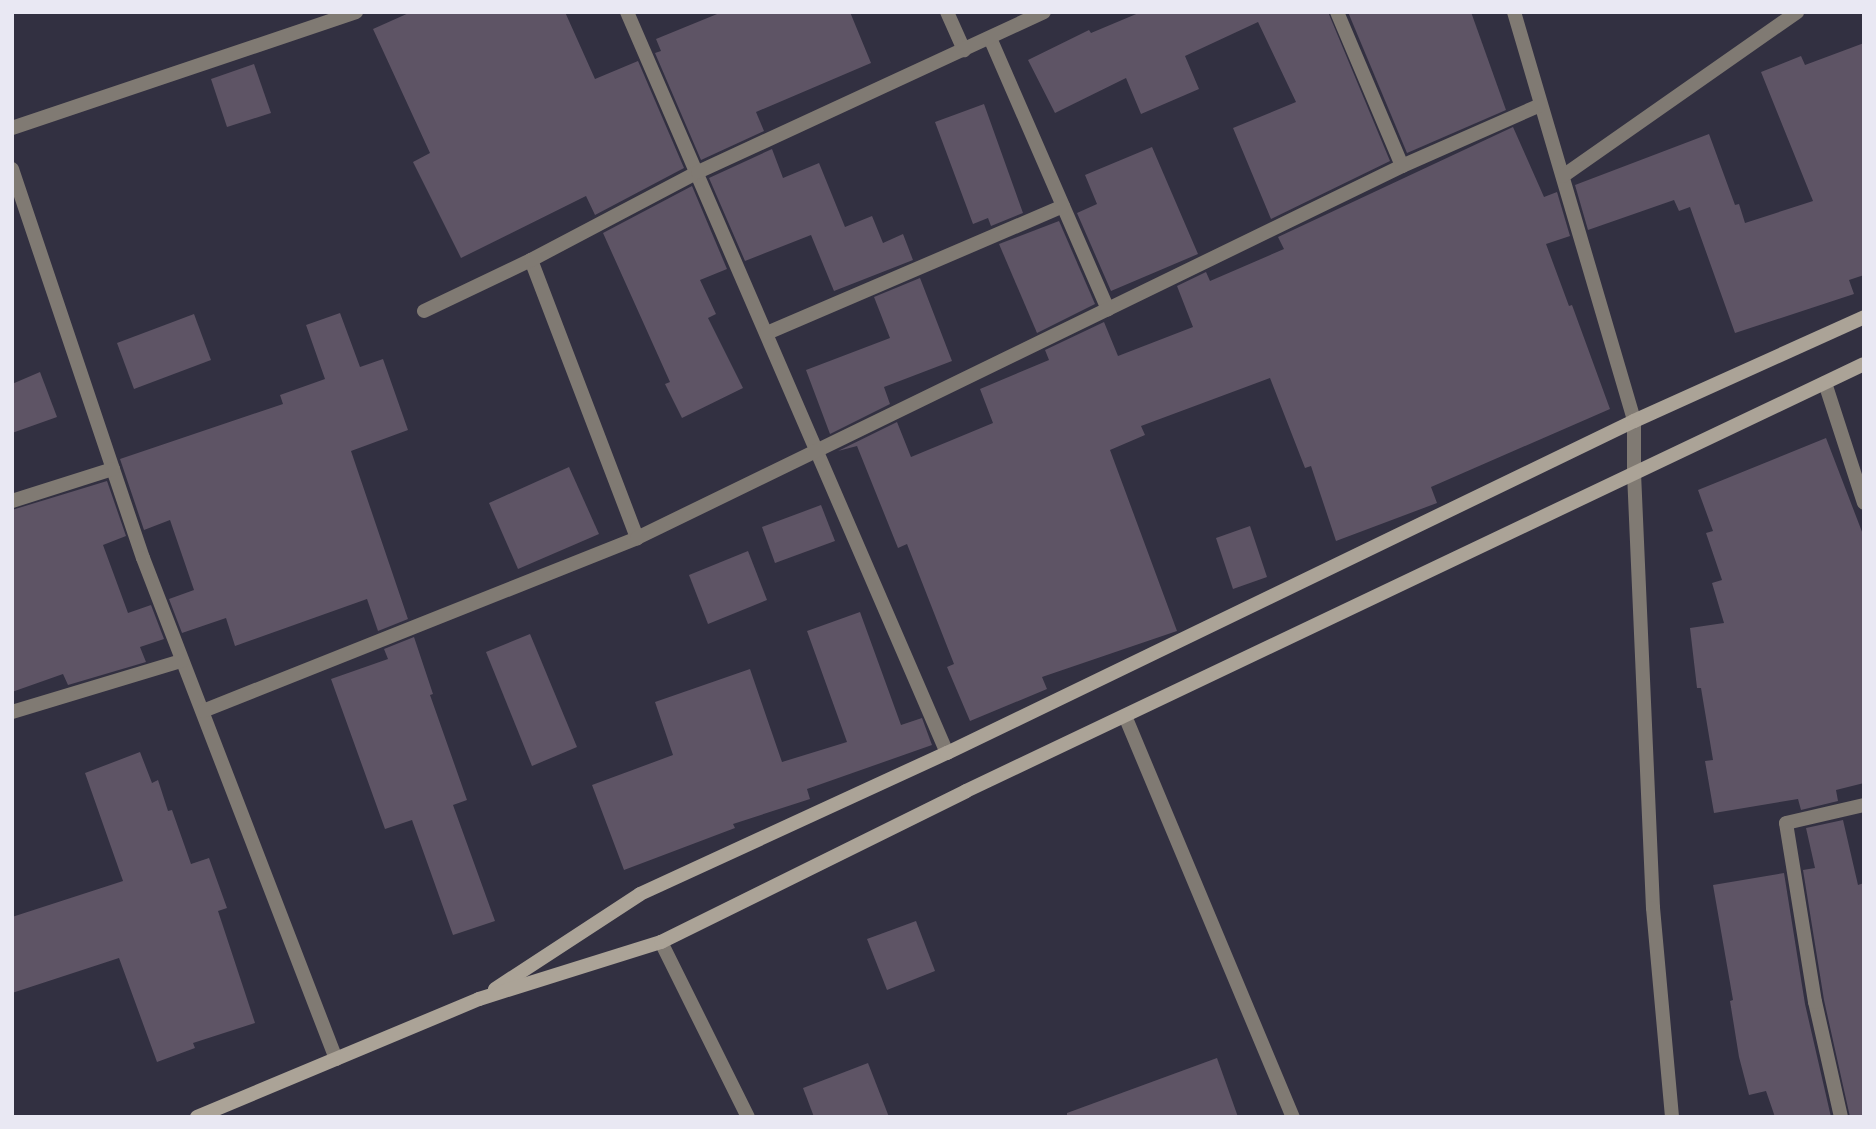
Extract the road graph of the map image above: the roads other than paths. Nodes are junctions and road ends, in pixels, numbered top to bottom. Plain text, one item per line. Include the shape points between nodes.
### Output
1 (356, 12) edge
2 (627, 12) edge
3 (947, 12) edge
4 (1044, 12) edge
5 (1337, 12) edge
6 (1514, 12) edge
7 (1797, 12) edge
8 (990, 38) junction
9 (964, 50) junction
10 (1540, 105) junction
11 (12, 128) edge
12 (1402, 166) junction
13 (12, 169) edge
14 (698, 172) junction
15 (1563, 176) junction
16 (1063, 206) junction
17 (531, 260) junction
18 (1108, 309) junction
19 (424, 311) dead end
20 (1864, 317) edge
21 (767, 333) junction
22 (1864, 364) edge
23 (1825, 383) junction
24 (1634, 421) junction
25 (816, 449) junction
26 (113, 469) junction
27 (1634, 473) junction
28 (12, 502) edge
29 (1864, 503) edge
30 (637, 538) junction
31 (181, 661) junction
32 (203, 711) junction
33 (12, 712) edge
34 (1125, 716) junction
35 (947, 753) junction
36 (1864, 805) edge
37 (661, 942) junction
38 (479, 999) junction
39 (336, 1059) junction
40 (197, 1117) edge
41 (748, 1117) edge
42 (1293, 1117) edge
43 (1672, 1117) edge
44 (1841, 1117) edge

1 - 11 street
2 - 14 street
3 - 9 street
4 - 8 street
5 - 12 street
6 - 10 street
7 - 15 street
8 - 9 street
8 - 16 street
9 - 14 street
10 - 12 street
10 - 15 street
12 - 18 street
13 - 26 street
14 - 17 street
14 - 21 street
15 - 24 street
16 - 18 street
16 - 21 street
17 - 19 street
17 - 30 street
18 - 25 street
20 - 24 street
21 - 25 street
22 - 23 street
23 - 27 street
23 - 29 street
24 - 27 street
24 - 35 street
25 - 30 street
25 - 35 street
26 - 28 street
26 - 31 street
27 - 34 street
27 - 43 street via 1653,908
30 - 32 street
31 - 32 street
31 - 33 street
32 - 39 street
34 - 37 street
34 - 42 street
35 - 38 street via 640,894
36 - 44 street via 1786,822 1815,1002
37 - 38 street
37 - 41 street
38 - 39 street
39 - 40 street

